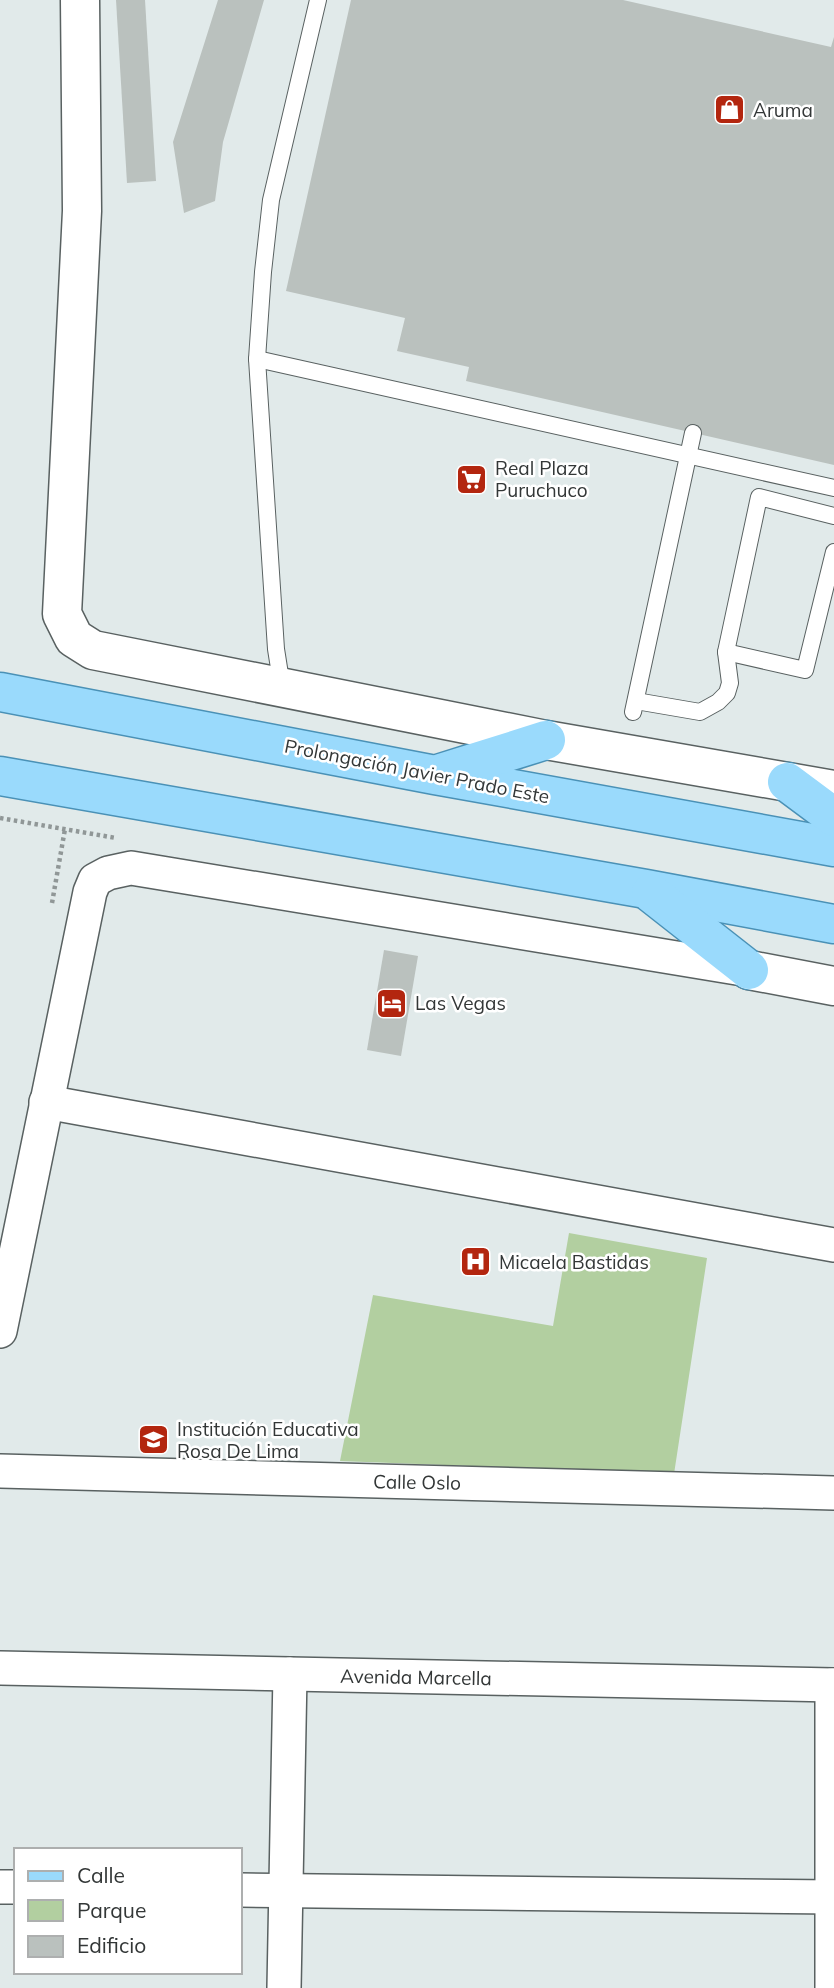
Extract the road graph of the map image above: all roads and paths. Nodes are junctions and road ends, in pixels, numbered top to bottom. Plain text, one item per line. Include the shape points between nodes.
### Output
1 (80, 0) edge
2 (317, 0) edge
3 (257, 359) junction
4 (693, 433) dead end
5 (687, 455) junction
6 (834, 488) edge
7 (834, 516) edge
8 (834, 552) edge
9 (726, 652) junction
10 (282, 687) junction
11 (0, 692) edge
12 (546, 740) junction
13 (435, 775) junction
14 (0, 776) edge
15 (787, 782) junction
16 (834, 790) edge
17 (834, 817) edge
18 (65, 829) dead end
19 (834, 847) edge
20 (57, 872) dead end
21 (646, 889) junction
22 (834, 924) edge
23 (749, 970) junction
24 (834, 986) edge
25 (46, 1101) junction
26 (834, 1245) edge
27 (0, 1331) edge
28 (0, 1471) edge
29 (834, 1493) edge
30 (0, 1668) edge
31 (290, 1674) junction
32 (833, 1685) edge
33 (242, 1890) edge
34 (285, 1891) junction
35 (833, 1897) edge
36 (284, 1988) edge
37 (832, 1988) edge

1 - 10 street via 82,212 62,614 74,638 93,650
2 - 3 lane via 271,200
3 - 5 lane
3 - 10 lane
4 - 5 lane
5 - 6 lane
5 - 9 lane via 635,707 700,712 718,702 730,683
7 - 9 lane via 759,497
8 - 9 lane via 805,670
10 - 12 street
11 - 13 main road, Prolongación Javier Prado Este
12 - 13 main road
12 - 15 street
13 - 19 main road, Prolongación Javier Prado Este
14 - 21 main road
15 - 16 street
15 - 17 main road
18 - 20 path
21 - 22 main road
21 - 23 main road
23 - 24 street
23 - 25 street via 131,868 95,880 90,892
25 - 26 street
25 - 27 street
28 - 29 street, Calle Oslo
30 - 31 street, Avenida Marcella
31 - 32 street, Avenida Marcella
31 - 34 street
32 - 35 street
33 - 34 street
34 - 35 street
34 - 36 street
35 - 37 street

